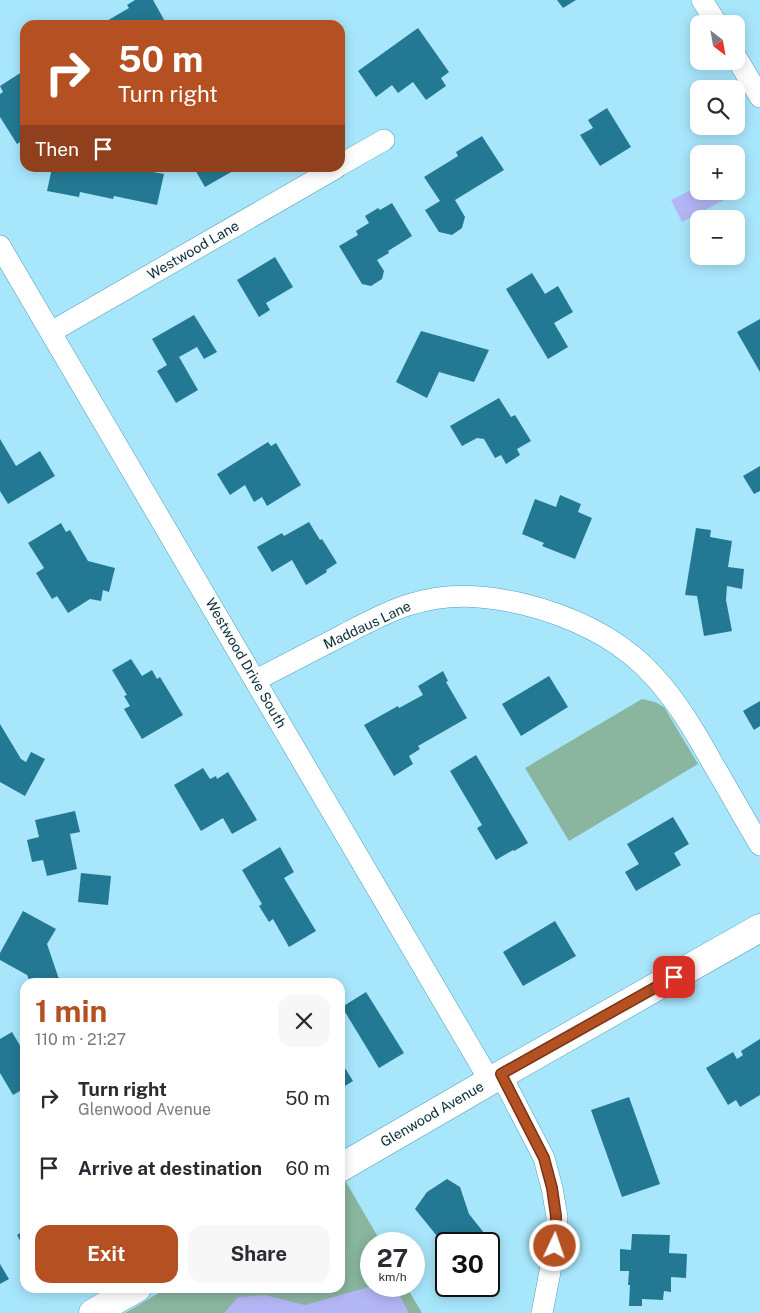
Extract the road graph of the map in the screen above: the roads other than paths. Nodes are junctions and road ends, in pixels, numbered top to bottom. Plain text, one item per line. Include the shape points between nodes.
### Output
1 (702, 0) edge
2 (711, 15) edge
3 (744, 70) edge
4 (760, 97) edge
5 (384, 140) dead end
6 (345, 162) edge
7 (329, 172) edge
8 (0, 246) edge
9 (51, 332) junction
10 (256, 680) junction
11 (760, 845) edge
12 (760, 928) edge
13 (495, 1078) junction
14 (345, 1165) edge
15 (128, 1293) edge
16 (93, 1313) edge
17 (542, 1313) edge

1 - 2 street
3 - 4 street
5 - 6 street
7 - 9 street, Westwood Lane
8 - 9 street, Westwood Drive South
9 - 10 street, Westwood Drive South
10 - 11 street, Maddaus Lane via 371,621 432,598 487,597 546,610 602,635 625,650 657,680 686,718
10 - 13 street, Westwood Drive South
12 - 13 street, Glenwood Avenue
13 - 14 street, Glenwood Avenue
13 - 17 street, Westwood Drive South via 544,1158 552,1188 556,1216 555,1246
15 - 16 street

